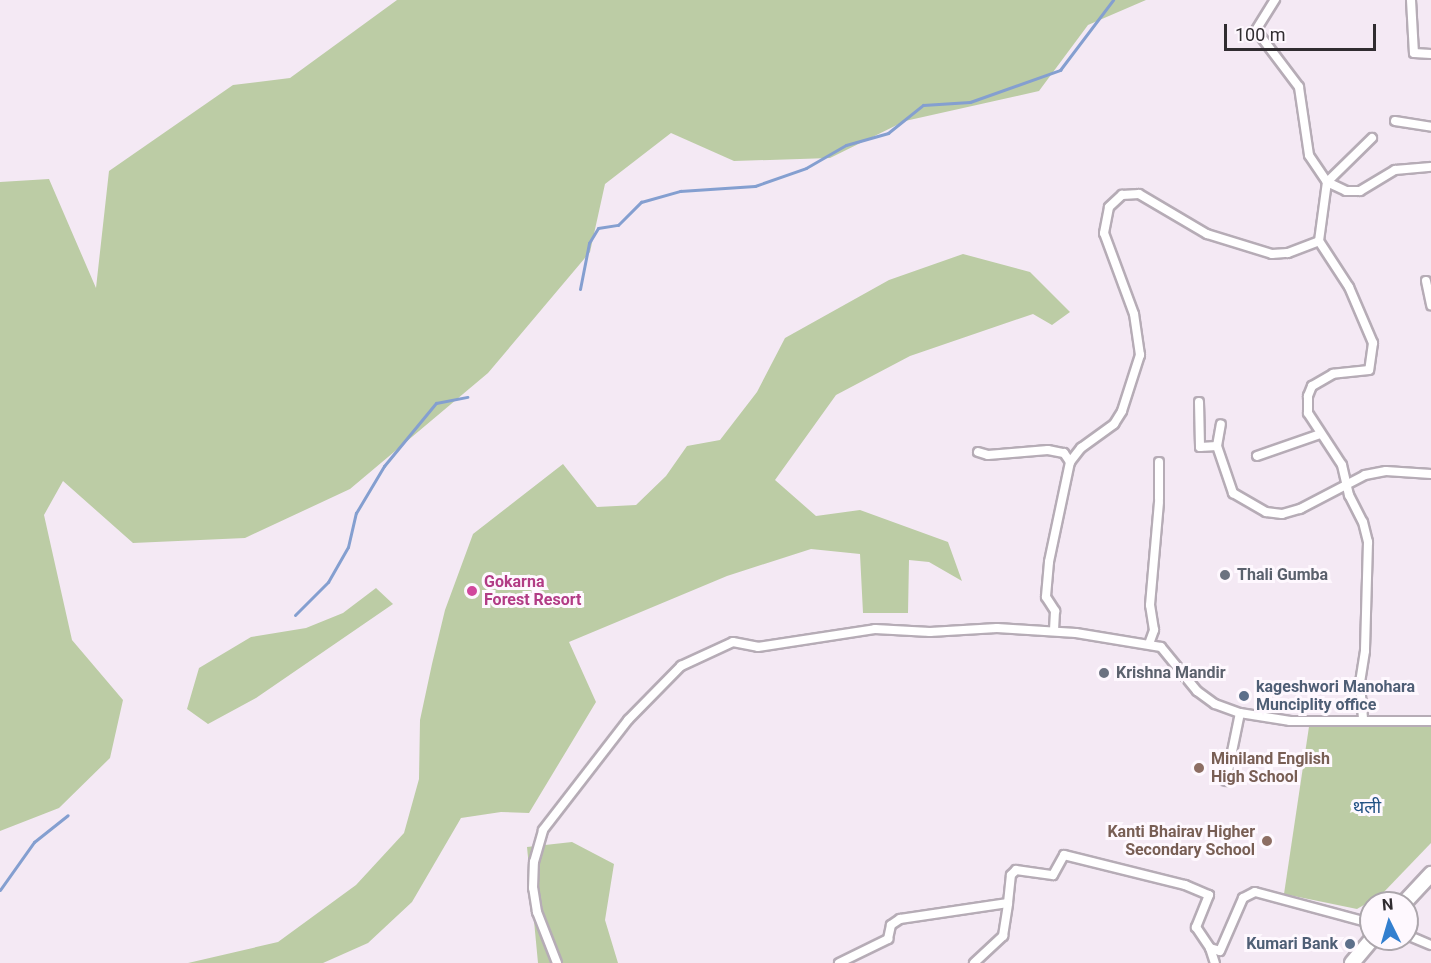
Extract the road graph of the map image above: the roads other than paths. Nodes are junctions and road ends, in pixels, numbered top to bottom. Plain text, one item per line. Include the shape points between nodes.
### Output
1 (1275, 0) edge
2 (1411, 0) edge
3 (1431, 54) edge
4 (1395, 121) dead end
5 (1431, 126) edge
6 (1372, 138) dead end
7 (1431, 167) edge
8 (1327, 182) junction
9 (1319, 241) junction
10 (1426, 281) dead end
11 (1431, 305) edge
12 (1199, 402) dead end
13 (1221, 424) dead end
14 (1320, 434) junction
15 (1217, 446) junction
16 (978, 452) dead end
17 (1257, 456) dead end
18 (1070, 462) junction
19 (1159, 462) dead end
20 (1431, 474) edge
21 (1347, 483) junction
22 (1054, 631) junction
23 (1149, 644) junction
24 (1240, 713) junction
25 (1363, 718) junction
26 (1431, 721) edge
27 (1226, 781) dead end
28 (1431, 874) edge
29 (1415, 891) edge
30 (1008, 903) junction
31 (1359, 920) edge
32 (1210, 948) junction
33 (1362, 951) edge
34 (557, 963) edge
35 (839, 963) edge
36 (974, 963) edge
37 (1215, 963) edge
38 (1352, 963) edge

1 - 8 street via 1256,30 1299,87 1309,155
2 - 3 street via 1414,53
4 - 5 street
6 - 8 street
7 - 8 street via 1395,170 1359,191 1346,191
8 - 9 street
9 - 14 street via 1349,288 1373,343 1370,370 1333,374 1312,386 1308,412
9 - 18 street via 1288,253 1272,254 1207,234 1139,194 1122,195 1109,207 1104,233 1134,314 1140,356 1114,424 1081,448
10 - 11 street
12 - 15 street via 1200,447
13 - 15 street
14 - 17 street
14 - 21 street via 1342,465
15 - 21 street via 1233,493 1266,512 1282,514 1300,509
16 - 18 street via 1047,450 1064,453
18 - 22 street via 1049,562 1046,597 1055,611
19 - 23 street via 1150,605 1154,630
20 - 21 street via 1386,471
21 - 25 street via 1368,542 1365,651 1360,684
22 - 23 street
22 - 34 street via 875,629 758,647 733,642 681,666 628,720 543,830 534,862 533,888 537,912
23 - 24 street via 1167,651 1197,690 1215,704
24 - 25 street via 1290,721
24 - 27 street
25 - 26 street
28 - 29 main road
30 - 32 street via 1011,875 1016,870 1053,875 1064,855 1209,894 1196,927
30 - 35 street via 900,919 891,925 888,939
30 - 36 street via 1003,936
31 - 32 street via 1256,892 1243,898 1220,951
32 - 37 street
33 - 38 main road

